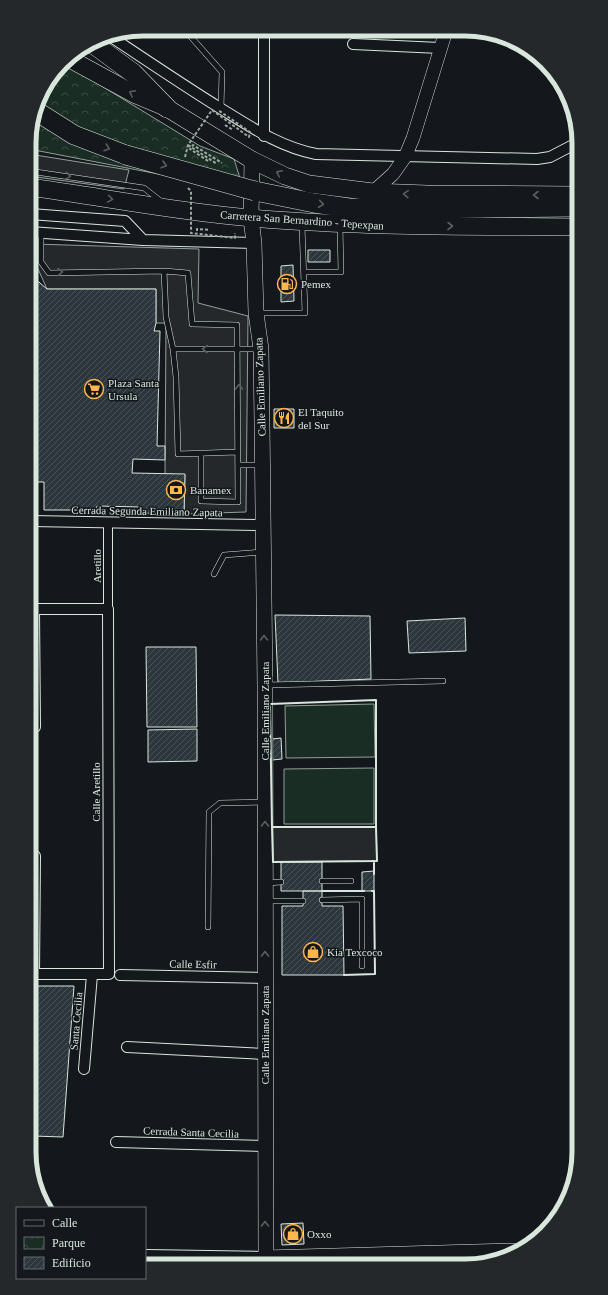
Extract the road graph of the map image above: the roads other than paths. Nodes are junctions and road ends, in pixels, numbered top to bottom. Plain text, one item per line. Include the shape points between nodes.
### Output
1 (190, 36) edge
2 (264, 36) edge
3 (444, 36) edge
4 (116, 40) edge
5 (353, 44) dead end
6 (97, 47) edge
7 (440, 48) junction
8 (75, 62) edge
9 (167, 108) junction
10 (220, 108) junction
11 (41, 113) edge
12 (264, 136) junction
13 (572, 146) edge
14 (405, 157) junction
15 (252, 160) junction
16 (36, 171) edge
17 (36, 188) edge
18 (373, 192) junction
19 (572, 195) edge
20 (572, 207) edge
21 (171, 208) junction
22 (36, 214) edge
23 (251, 218) junction
24 (302, 221) junction
25 (340, 224) junction
26 (572, 227) edge
27 (36, 233) edge
28 (41, 233) junction
29 (143, 240) junction
30 (254, 243) junction
31 (164, 271) junction
32 (304, 272) junction
33 (256, 313) junction
34 (172, 348) junction
35 (237, 349) junction
36 (261, 349) junction
37 (238, 452) junction
38 (201, 453) junction
39 (238, 465) junction
40 (262, 465) junction
41 (36, 521) edge
42 (108, 523) junction
43 (263, 525) junction
44 (263, 552) junction
45 (214, 574) dead end
46 (108, 609) junction
47 (36, 610) edge
48 (443, 681) dead end
49 (265, 685) junction
50 (265, 802) junction
51 (322, 881) dead end
52 (351, 881) dead end
53 (281, 882) dead end
54 (265, 883) junction
55 (303, 900) dead end
56 (322, 900) dead end
57 (265, 901) junction
58 (208, 927) dead end
59 (362, 966) dead end
60 (36, 974) edge
61 (92, 974) junction
62 (120, 975) dead end
63 (265, 978) junction
64 (127, 1047) dead end
65 (265, 1054) junction
66 (84, 1069) dead end
67 (116, 1142) dead end
68 (265, 1146) junction
69 (507, 1250) edge
70 (146, 1255) dead end
71 (242, 1259) edge
72 (266, 1259) edge
73 (291, 1259) edge

1 - 10 lane via 222,72
2 - 12 street
3 - 7 street
4 - 10 street
5 - 7 street
6 - 9 highway via 133,73
7 - 14 street
9 -> 8 highway via 136,95
9 - 15 highway
10 - 12 street
11 -> 20 highway, bridge via 74,135 126,155 255,191 314,203 349,208
12 - 14 street via 296,150 316,154
13 - 14 street via 550,157 537,159
14 - 18 street via 393,174
18 -> 15 highway via 309,184
15 - 23 main road, Calle Emiliano Zapata
16 -> 21 lane via 144,188
17 -> 21 highway, Carretera San Bernardino - Tepexpan
19 -> 18 highway
21 - 23 highway, Carretera San Bernardino - Tepexpan
22 - 29 street via 125,221
23 - 24 highway, Carretera San Bernardino - Tepexpan
23 - 30 main road, Calle Emiliano Zapata
24 - 25 highway, Carretera San Bernardino - Tepexpan
24 - 32 lane
25 -> 26 highway, Carretera San Bernardino - Tepexpan
25 - 32 lane via 341,272
27 - 28 street
28 - 29 street
28 -> 31 lane via 41,262 49,273
29 - 30 street
30 - 33 main road, Calle Emiliano Zapata
31 - 34 lane via 166,317
31 - 35 lane via 188,273 192,324 237,325
32 - 33 lane via 305,313
33 - 36 main road, Calle Emiliano Zapata
35 -> 34 lane
34 - 38 lane via 177,396 178,454
35 - 36 lane
37 -> 35 lane
36 - 40 main road, Calle Emiliano Zapata
37 - 38 lane
37 - 39 lane
38 - 39 lane via 201,502 238,502
39 - 40 lane
40 - 43 main road, Calle Emiliano Zapata
41 - 42 street, Cerrada Segunda Emiliano Zapata
42 - 43 street, Cerrada Segunda Emiliano Zapata
42 - 46 street, Aretillo
43 - 44 main road, Calle Emiliano Zapata
44 - 45 lane via 224,555
49 -> 44 main road, Calle Emiliano Zapata
46 - 47 street
46 - 61 street, Calle Aretillo via 108,974
48 - 49 lane
49 - 50 main road, Calle Emiliano Zapata
54 -> 50 main road, Calle Emiliano Zapata
50 - 58 lane via 220,803 209,812
51 - 52 lane
53 - 54 lane
54 - 57 main road, Calle Emiliano Zapata
55 - 57 lane
56 - 59 lane via 362,899
63 -> 57 main road, Calle Emiliano Zapata
60 - 61 street
61 - 66 street, Santa Cecilia
62 - 63 street, Calle Esfir
63 - 65 main road, Calle Emiliano Zapata
64 - 65 street
65 - 68 main road, Calle Emiliano Zapata
67 - 68 street, Cerrada Santa Cecilia
72 -> 68 main road, Calle Emiliano Zapata
69 - 73 street
70 - 71 street

